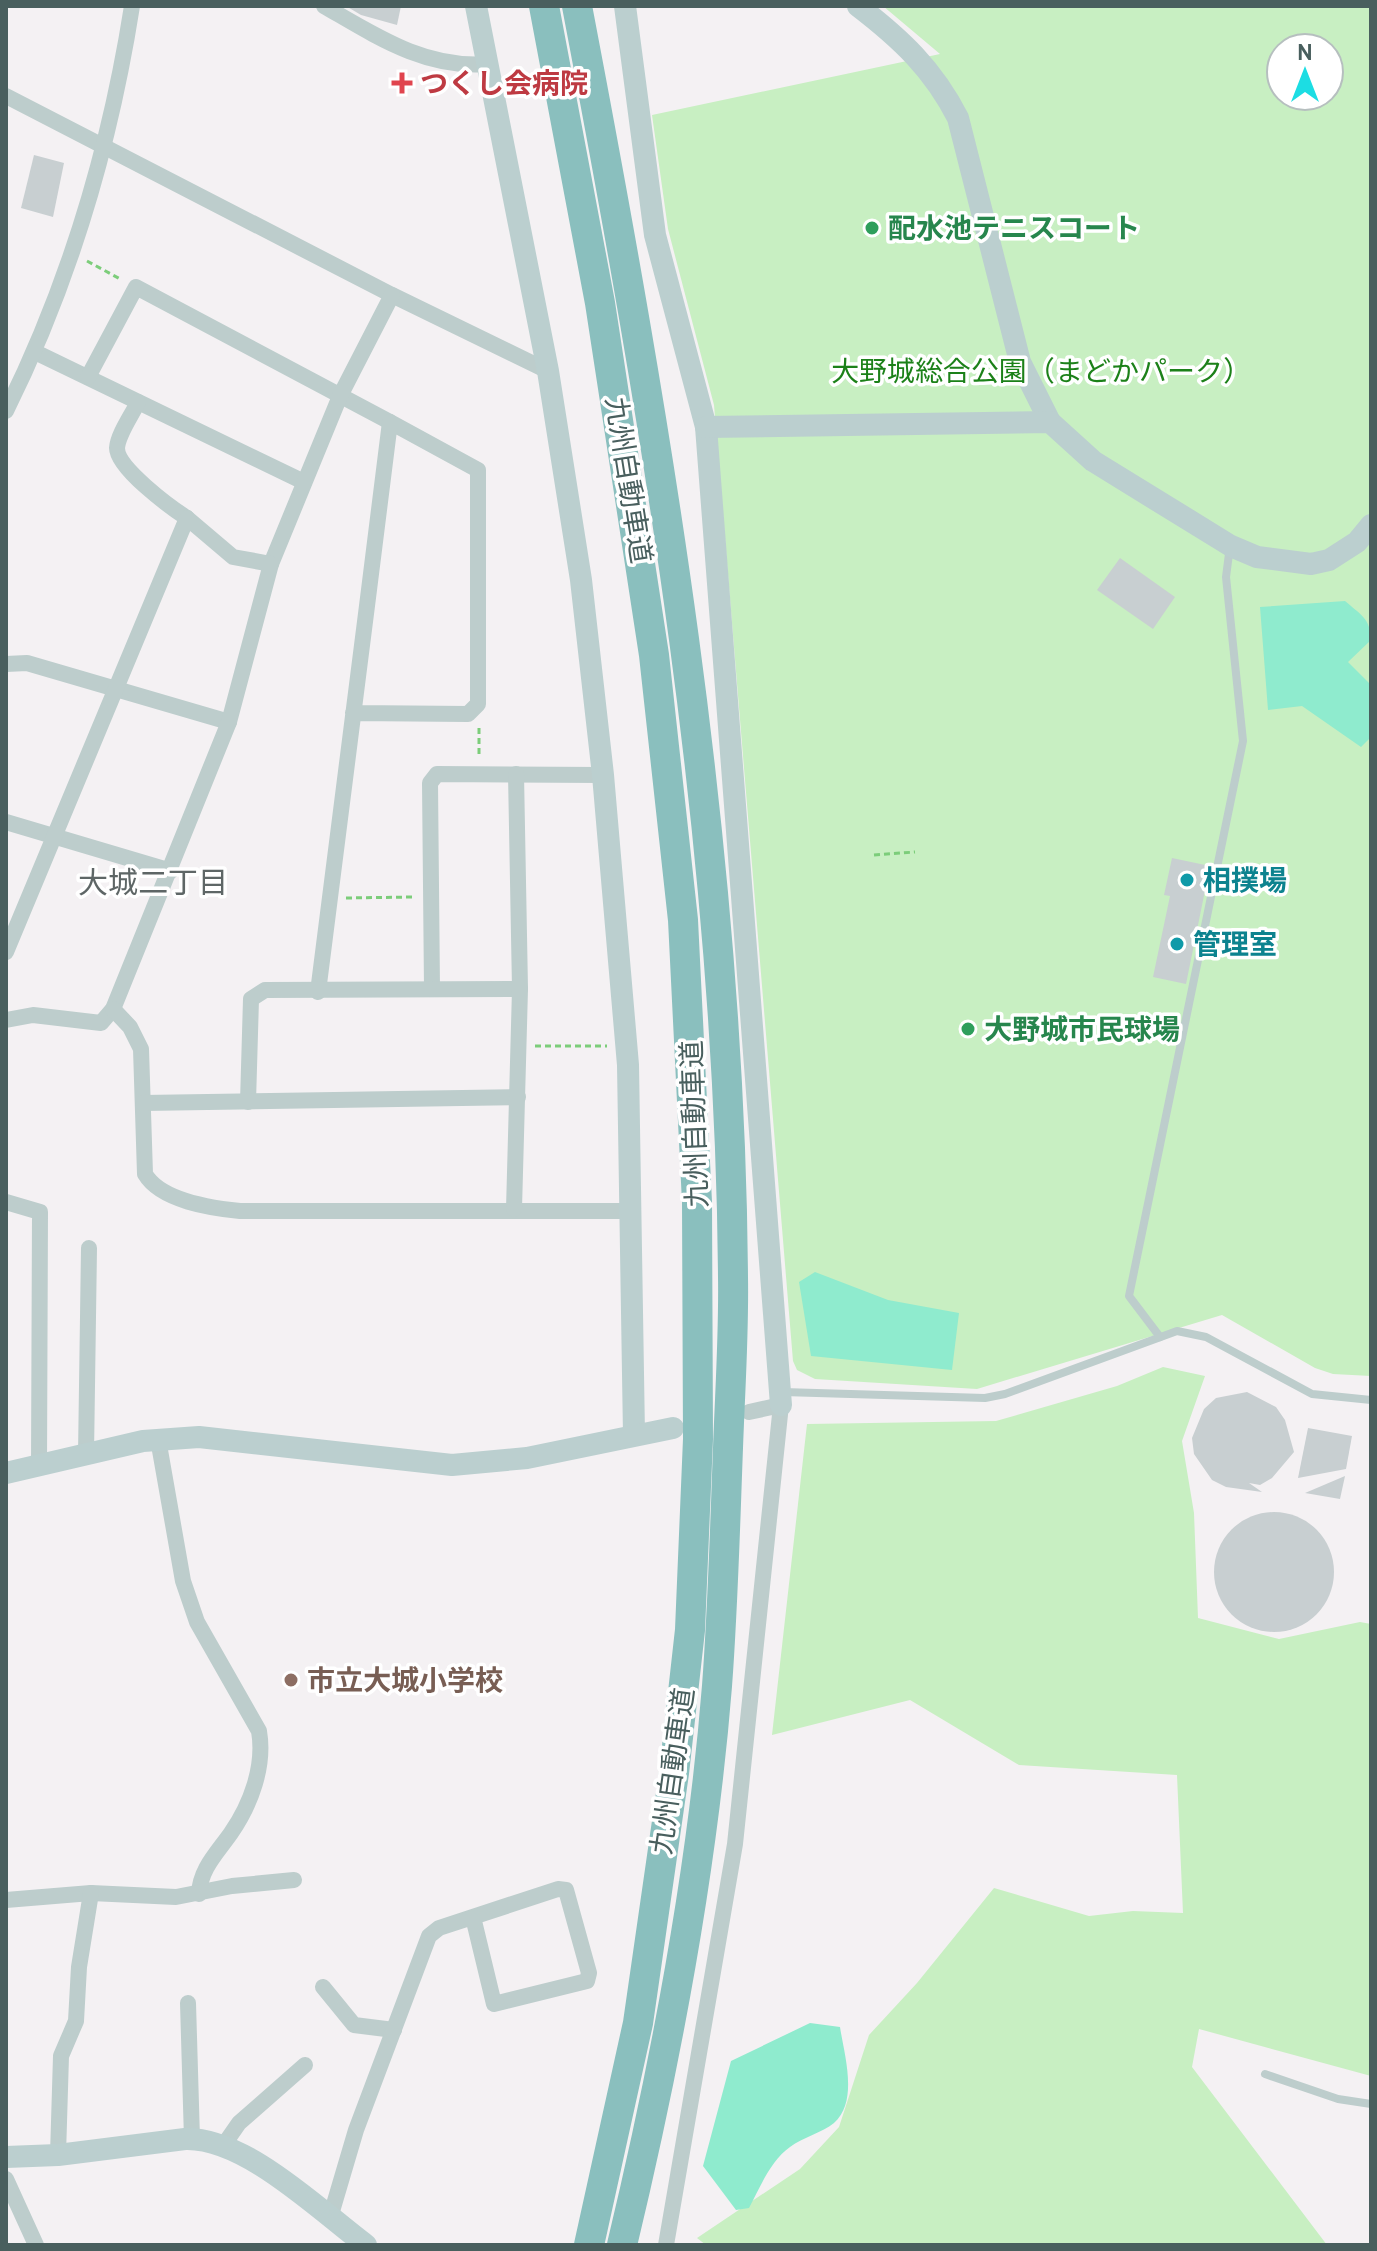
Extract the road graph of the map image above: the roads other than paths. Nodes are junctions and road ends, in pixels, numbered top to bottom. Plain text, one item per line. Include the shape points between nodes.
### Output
1 (132, 6) edge
2 (324, 6) edge
3 (476, 6) edge
4 (544, 6) edge
5 (577, 6) edge
6 (625, 6) edge
7 (858, 6) edge
8 (488, 64) junction
9 (6, 96) edge
10 (103, 147) junction
11 (392, 295) junction
12 (35, 352) junction
13 (548, 371) junction
14 (88, 377) junction
15 (340, 396) junction
16 (138, 402) junction
17 (6, 411) edge
18 (390, 422) junction
19 (1050, 422) junction
20 (706, 427) junction
21 (304, 482) junction
22 (187, 518) junction
23 (1371, 525) edge
24 (1231, 546) junction
25 (271, 564) junction
26 (8, 669) edge
27 (114, 690) junction
28 (353, 713) junction
29 (229, 722) junction
30 (516, 774) junction
31 (603, 775) junction
32 (6, 822) edge
33 (55, 837) junction
34 (171, 871) junction
35 (6, 952) edge
36 (432, 989) junction
37 (520, 989) junction
38 (318, 992) junction
39 (113, 1009) junction
40 (6, 1020) edge
41 (518, 1097) junction
42 (248, 1102) junction
43 (143, 1103) junction
44 (6, 1202) edge
45 (514, 1209) junction
46 (633, 1211) junction
47 (89, 1248) dead end
48 (1160, 1337) junction
49 (780, 1398) junction
50 (1371, 1400) edge
51 (749, 1412) dead end
52 (673, 1428) dead end
53 (634, 1435) junction
54 (158, 1439) junction
55 (86, 1455) junction
56 (39, 1467) junction
57 (6, 1473) edge
58 (294, 1880) dead end
59 (91, 1893) junction
60 (199, 1894) junction
61 (6, 1900) edge
62 (473, 1917) junction
63 (323, 1987) dead end
64 (188, 2003) dead end
65 (394, 2030) junction
66 (305, 2065) dead end
67 (1265, 2074) dead end
68 (1371, 2104) edge
69 (192, 2139) junction
70 (223, 2146) junction
71 (58, 2155) junction
72 (6, 2157) edge
73 (610, 2164) junction
74 (6, 2179) edge
75 (330, 2218) junction
76 (351, 2241) edge
77 (36, 2245) edge
78 (581, 2245) edge
79 (589, 2245) edge
80 (622, 2245) edge
81 (666, 2245) edge

1 - 10 street
2 - 8 street via 418,56
3 - 8 street
4 - 73 highway, 九州自動車道 via 605,332 654,655 683,920 697,1202 698,1439 690,1630 638,2023
5 - 80 highway, 九州自動車道 via 632,299 688,668 715,919 733,1281 717,1685 706,1791 673,2001
6 - 20 street via 655,235
7 - 19 street via 922,61 958,118 1020,362
8 - 13 street
9 - 10 street
10 - 11 street
10 - 12 street via 73,253
11 - 13 street
11 - 15 street
12 - 14 street
12 - 17 street
13 - 31 street via 581,580
14 - 15 street via 136,287
14 - 16 street
15 - 18 street
15 - 21 street
16 - 21 street
16 - 22 street via 117,445 119,457 163,502
18 - 28 street
18 - 28 street via 478,470 478,704 468,714
19 - 20 street
19 - 24 street via 1093,461
20 - 49 street
21 - 25 street
22 - 25 street via 233,557
22 - 27 street
23 - 24 street via 1343,552 1311,564 1257,557
24 - 48 lane via 1226,577 1243,741 1129,1296
25 - 29 street
26 - 27 street via 27,663
27 - 29 street
27 - 33 street
28 - 38 street
29 - 34 street
30 - 31 street
30 - 36 street via 437,774 430,783
30 - 37 street
31 - 46 street via 627,1046
32 - 33 street
33 - 34 street
33 - 35 street
34 - 39 street
36 - 37 street
36 - 38 street
37 - 41 street
38 - 42 street via 265,990 251,999
39 - 40 street via 101,1023 33,1015
39 - 43 street via 141,1049
41 - 42 street
41 - 45 street
42 - 43 street
43 - 45 street via 145,1174 152,1186 207,1207
44 - 56 street via 40,1212
45 - 46 street
46 - 53 street
47 - 55 street
48 - 49 lane via 985,1398
48 - 50 lane via 1193,1332 1312,1394
49 - 51 street
49 - 81 street via 735,1844
52 - 53 street
53 - 54 street via 527,1458 452,1465 199,1437
54 - 55 street
54 - 60 street via 183,1581 197,1622 259,1731 261,1747 254,1784 234,1829 204,1870
55 - 56 street
56 - 57 street
58 - 60 street
59 - 60 street
59 - 61 street
59 - 71 street via 76,2021 61,2056
62 - 62 street via 566,1890 587,1981 494,2004
62 - 65 street via 429,1936
63 - 65 street via 354,2025
64 - 69 street
65 - 75 street
66 - 70 street via 259,2104
67 - 68 lane via 1338,2099
69 - 70 street
69 - 71 street
70 - 75 street via 261,2166
71 - 72 street
73 - 78 highway
73 - 79 highway, 九州自動車道
74 - 77 street
75 - 76 street

